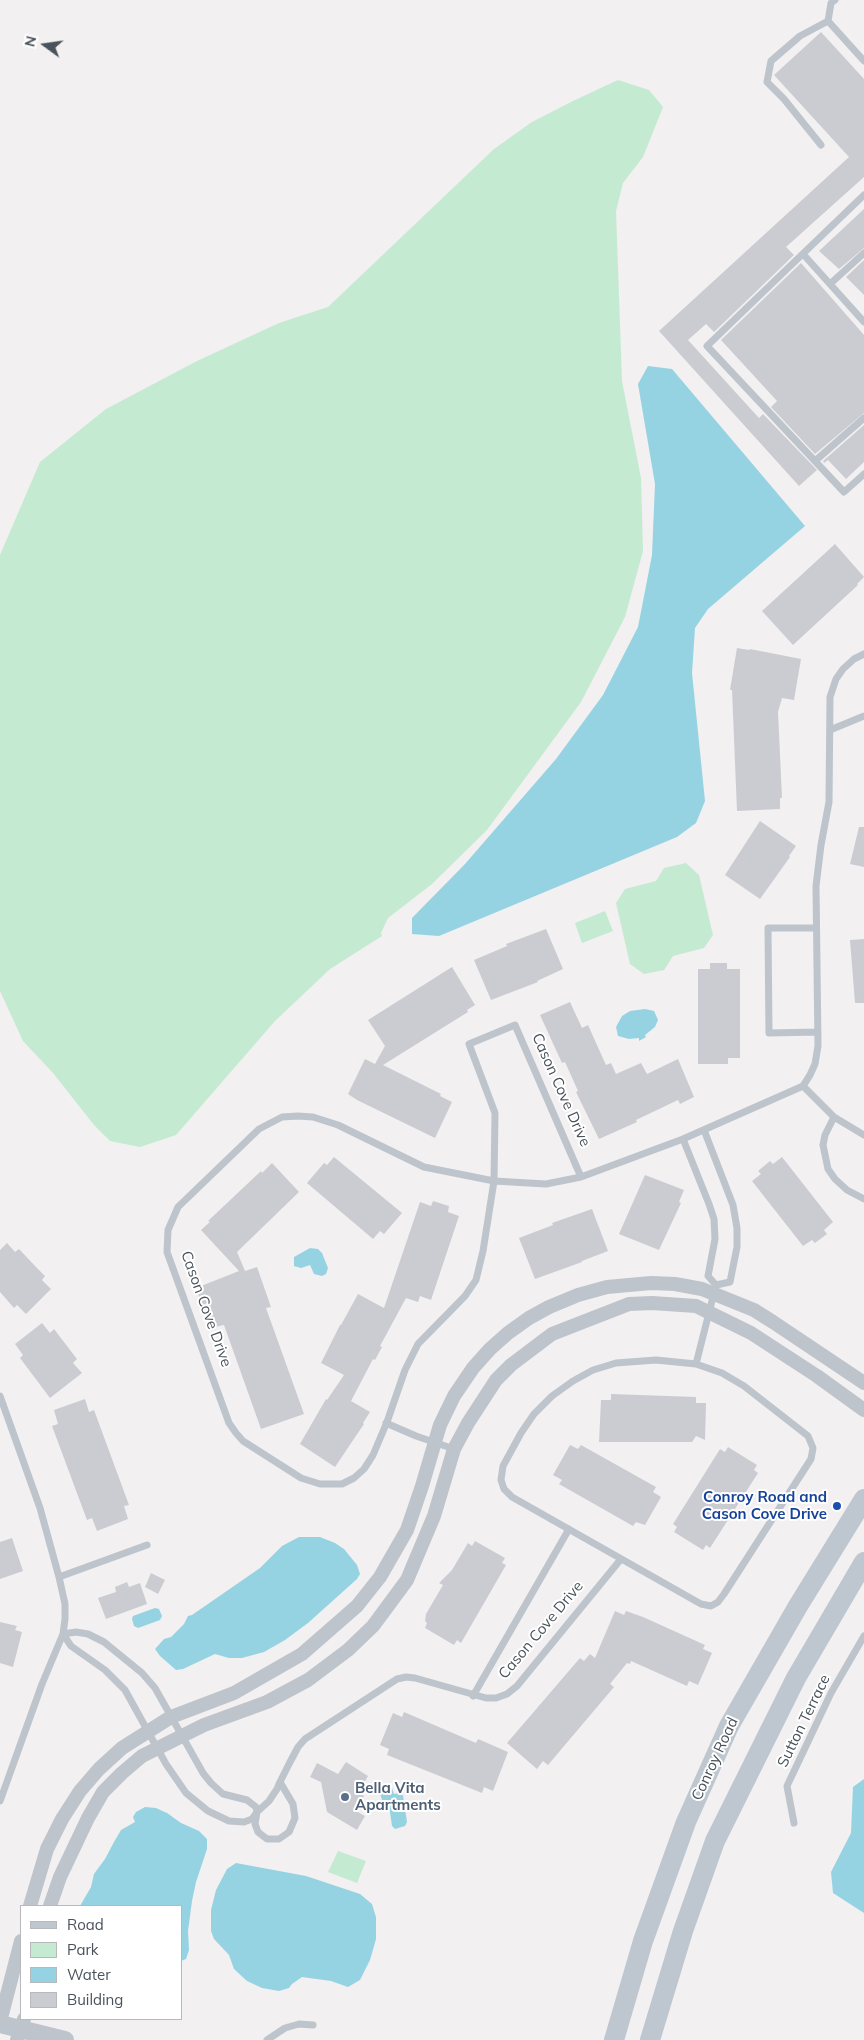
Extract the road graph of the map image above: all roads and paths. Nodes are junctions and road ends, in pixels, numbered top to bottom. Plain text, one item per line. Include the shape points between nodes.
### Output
1 (835, 0) edge
2 (828, 21) junction
3 (864, 61) edge
4 (821, 145) dead end
5 (864, 196) edge
6 (864, 253) edge
7 (803, 254) junction
8 (830, 284) junction
9 (862, 316) edge
10 (864, 418) edge
11 (815, 461) junction
12 (864, 474) edge
13 (864, 654) edge
14 (864, 716) edge
15 (830, 730) junction
16 (816, 928) junction
17 (818, 1032) junction
18 (803, 1086) junction
19 (834, 1117) junction
20 (704, 1130) junction
21 (864, 1135) edge
22 (684, 1139) junction
23 (581, 1177) junction
24 (494, 1180) junction
25 (864, 1199) edge
26 (715, 1289) junction
27 (708, 1312) junction
28 (696, 1364) junction
29 (864, 1384) edge
30 (0, 1396) edge
31 (864, 1410) edge
32 (386, 1423) junction
33 (434, 1443) junction
34 (454, 1449) junction
35 (864, 1499) edge
36 (568, 1529) junction
37 (147, 1544) dead end
38 (621, 1559) junction
39 (864, 1562) edge
40 (59, 1576) junction
41 (63, 1634) junction
42 (864, 1636) edge
43 (473, 1696) junction
44 (171, 1717) junction
45 (148, 1731) junction
46 (182, 1736) junction
47 (158, 1748) junction
48 (280, 1782) junction
49 (0, 1801) edge
50 (257, 1812) junction
51 (794, 1823) dead end
52 (30, 1905) edge
53 (50, 1905) edge
54 (20, 1945) edge
55 (0, 2023) edge
56 (313, 2026) dead end
57 (21, 2029) edge
58 (66, 2040) edge
59 (267, 2040) edge
60 (614, 2040) edge
61 (650, 2040) edge

1 - 2 lane via 831,3
2 - 3 lane
2 - 4 lane via 800,36 771,61 767,82
5 - 7 lane
6 - 8 lane
7 - 8 lane
7 - 11 lane via 707,346
8 - 9 lane
10 - 11 lane
11 - 12 lane via 844,492
13 - 15 lane via 848,664 836,679 829,707
14 - 15 lane
15 - 16 lane via 830,802 816,886
16 - 17 lane
16 - 17 lane via 768,928 769,1033
17 - 18 lane via 816,1064
18 - 19 lane
18 - 20 lane, Cason Cove Drive
19 - 21 lane
19 - 25 lane via 823,1145 828,1169 847,1190
20 - 22 lane, Cason Cove Drive
20 - 26 lane via 734,1205 737,1228 730,1282
22 - 23 lane, Cason Cove Drive
22 - 26 lane via 714,1220 715,1239 708,1276
23 - 24 lane, Cason Cove Drive via 546,1184
23 - 24 lane, Cason Cove Drive via 515,1025 469,1044 495,1113
24 - 32 lane, Cason Cove Drive via 476,1280 465,1296 418,1344 404,1370
24 - 32 lane, Cason Cove Drive via 424,1167 313,1117 282,1117 259,1130 178,1207 172,1219 166,1241 167,1252 229,1423 243,1441 301,1478 320,1484 342,1484 364,1469
26 - 27 lane
26 - 29 street via 773,1322
26 - 33 street via 675,1284 629,1284 585,1293 550,1307 508,1333 473,1368 454,1396
27 - 28 lane
27 - 31 street via 751,1333
27 - 34 street via 696,1306 629,1304 552,1334 511,1364 496,1380
28 - 36 lane via 642,1360 593,1370 552,1396 534,1414 503,1466 501,1480 512,1497
28 - 38 lane via 722,1373 744,1386 808,1436 813,1448 811,1458 715,1604 701,1604
30 - 40 lane via 40,1508
32 - 33 lane
33 - 34 lane
33 - 44 street via 407,1530 380,1578 357,1606 302,1654 234,1693
34 - 46 street via 425,1541 407,1580 373,1626 308,1680 266,1702
35 - 60 main road, Conroy Road via 729,1726 686,1822 643,1941
36 - 38 lane
36 - 43 lane, Cason Cove Drive
37 - 40 lane
38 - 43 lane, Cason Cove Drive via 517,1686 496,1698
39 - 61 main road via 796,1678 715,1841
40 - 41 lane via 65,1604
41 - 44 lane via 88,1634 119,1653 148,1681
41 - 45 lane, Cason Cove Drive via 71,1646 105,1670 125,1690
41 - 49 lane
42 - 51 lane, Sutton Terrace via 831,1693 787,1786
43 - 48 lane, Cason Cove Drive via 415,1678 397,1679 305,1739
44 - 45 street
44 - 46 lane
45 - 47 lane, Cason Cove Drive
45 - 52 street via 122,1748 80,1791 47,1849
46 - 47 street
46 - 50 lane via 203,1773 216,1788 223,1794 250,1802
47 - 50 lane, Cason Cove Drive via 186,1793 208,1810 237,1822 252,1819
47 - 53 street via 142,1756 103,1792 60,1877
48 - 50 lane, Cason Cove Drive via 269,1801
48 - 50 lane via 293,1804 295,1818 289,1832 279,1839 266,1839 255,1824
54 - 55 street
55 - 57 street
56 - 59 lane via 299,2024
57 - 58 street

